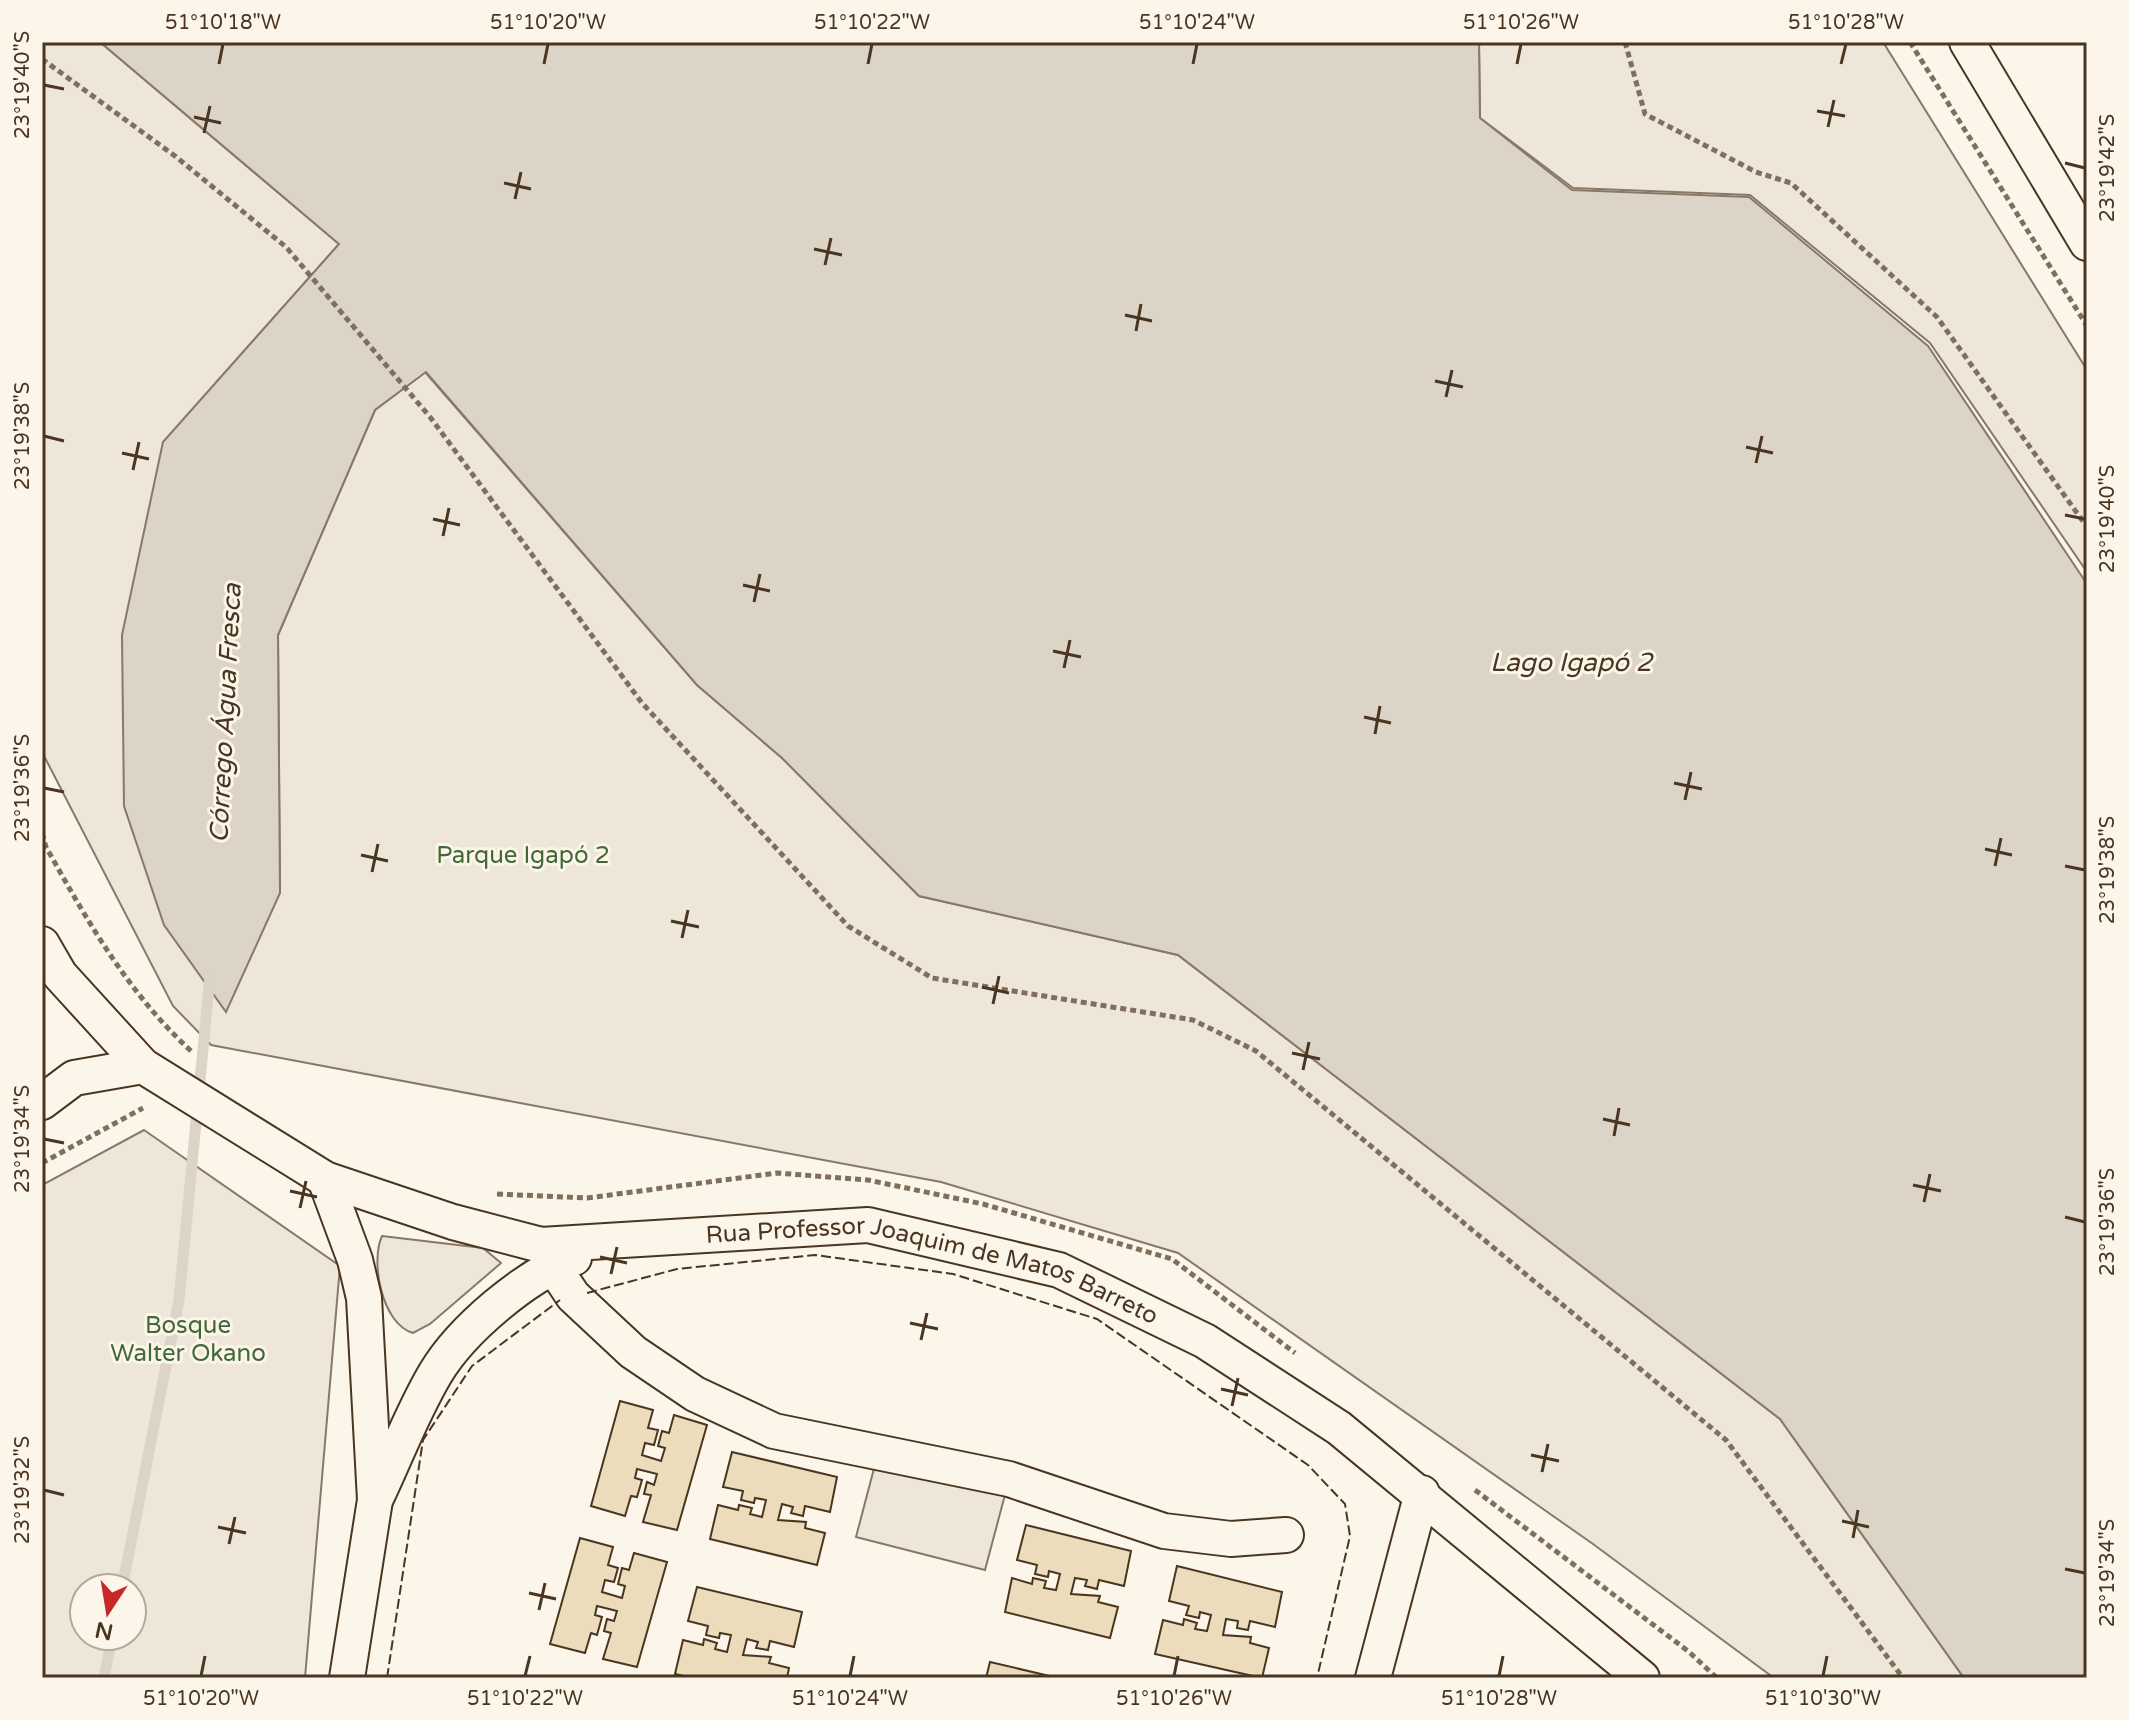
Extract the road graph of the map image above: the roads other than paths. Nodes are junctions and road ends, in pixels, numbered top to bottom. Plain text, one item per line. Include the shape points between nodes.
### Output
1 (1967, 42) edge
2 (2087, 243) edge
3 (42, 944) edge
4 (146, 1068) junction
5 (42, 1102) edge
6 (325, 1179) junction
7 (628, 1240) junction
8 (553, 1266) junction
9 (1422, 1493) junction
10 (375, 1500) junction
11 (1286, 1535) dead end
12 (347, 1678) edge
13 (1373, 1678) edge
14 (1642, 1678) edge

1 - 2 street
3 - 4 street, Rua Professor Joaquim de Matos Barreto via 60,975
4 - 5 street via 74,1078
4 - 6 street, Rua Professor Joaquim de Matos Barreto
6 - 7 street, Rua Professor Joaquim de Matos Barreto via 541,1245
6 - 10 street via 364,1298
7 - 8 street
7 - 9 street, Rua Professor Joaquim de Matos Barreto via 868,1225 1059,1270 1205,1341 1339,1428
8 - 10 street via 458,1343 435,1374
8 - 11 street via 573,1296 633,1352 695,1394 774,1431 1009,1479 1164,1531 1231,1539
9 - 13 street
9 - 14 street, Rua Professor Joaquim de Matos Barreto
10 - 12 street

